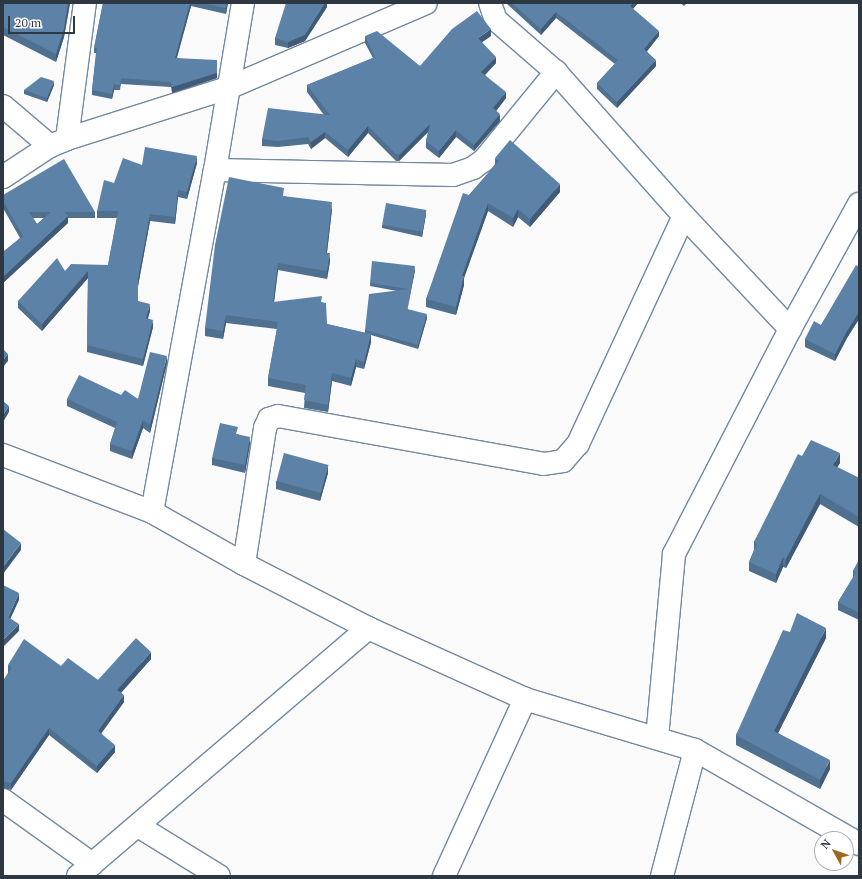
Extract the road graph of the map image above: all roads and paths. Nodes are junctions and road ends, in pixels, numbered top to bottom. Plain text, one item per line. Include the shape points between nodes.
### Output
1 (85, 3) edge
2 (243, 3) edge
3 (426, 3) edge
4 (490, 3) edge
5 (556, 72) junction
6 (228, 88) junction
7 (3, 106) edge
8 (59, 142) junction
9 (215, 170) junction
10 (3, 177) edge
11 (859, 204) edge
12 (684, 216) junction
13 (790, 329) junction
14 (6, 461) edge
15 (152, 512) junction
16 (244, 564) junction
17 (368, 628) junction
18 (525, 699) junction
19 (657, 738) junction
20 (695, 750) junction
21 (3, 800) edge
22 (138, 826) junction
23 (859, 844) edge
24 (85, 870) edge
25 (219, 876) edge
26 (444, 876) edge
27 (662, 876) edge

1 - 8 street
2 - 6 street
3 - 6 street
4 - 5 street via 496,20
5 - 9 street via 484,160 473,168 453,175
5 - 12 street
6 - 8 street
6 - 9 street
7 - 8 street
8 - 10 street
9 - 15 street
11 - 13 street
12 - 13 street
12 - 16 street via 578,444 563,461 544,464 278,416 269,420 265,428
13 - 19 street via 674,554
14 - 15 street
15 - 16 street
16 - 17 street
17 - 18 street
17 - 22 street
18 - 19 street
18 - 26 street
19 - 20 street
20 - 23 street
20 - 27 street
21 - 24 street
22 - 24 street
22 - 25 street

